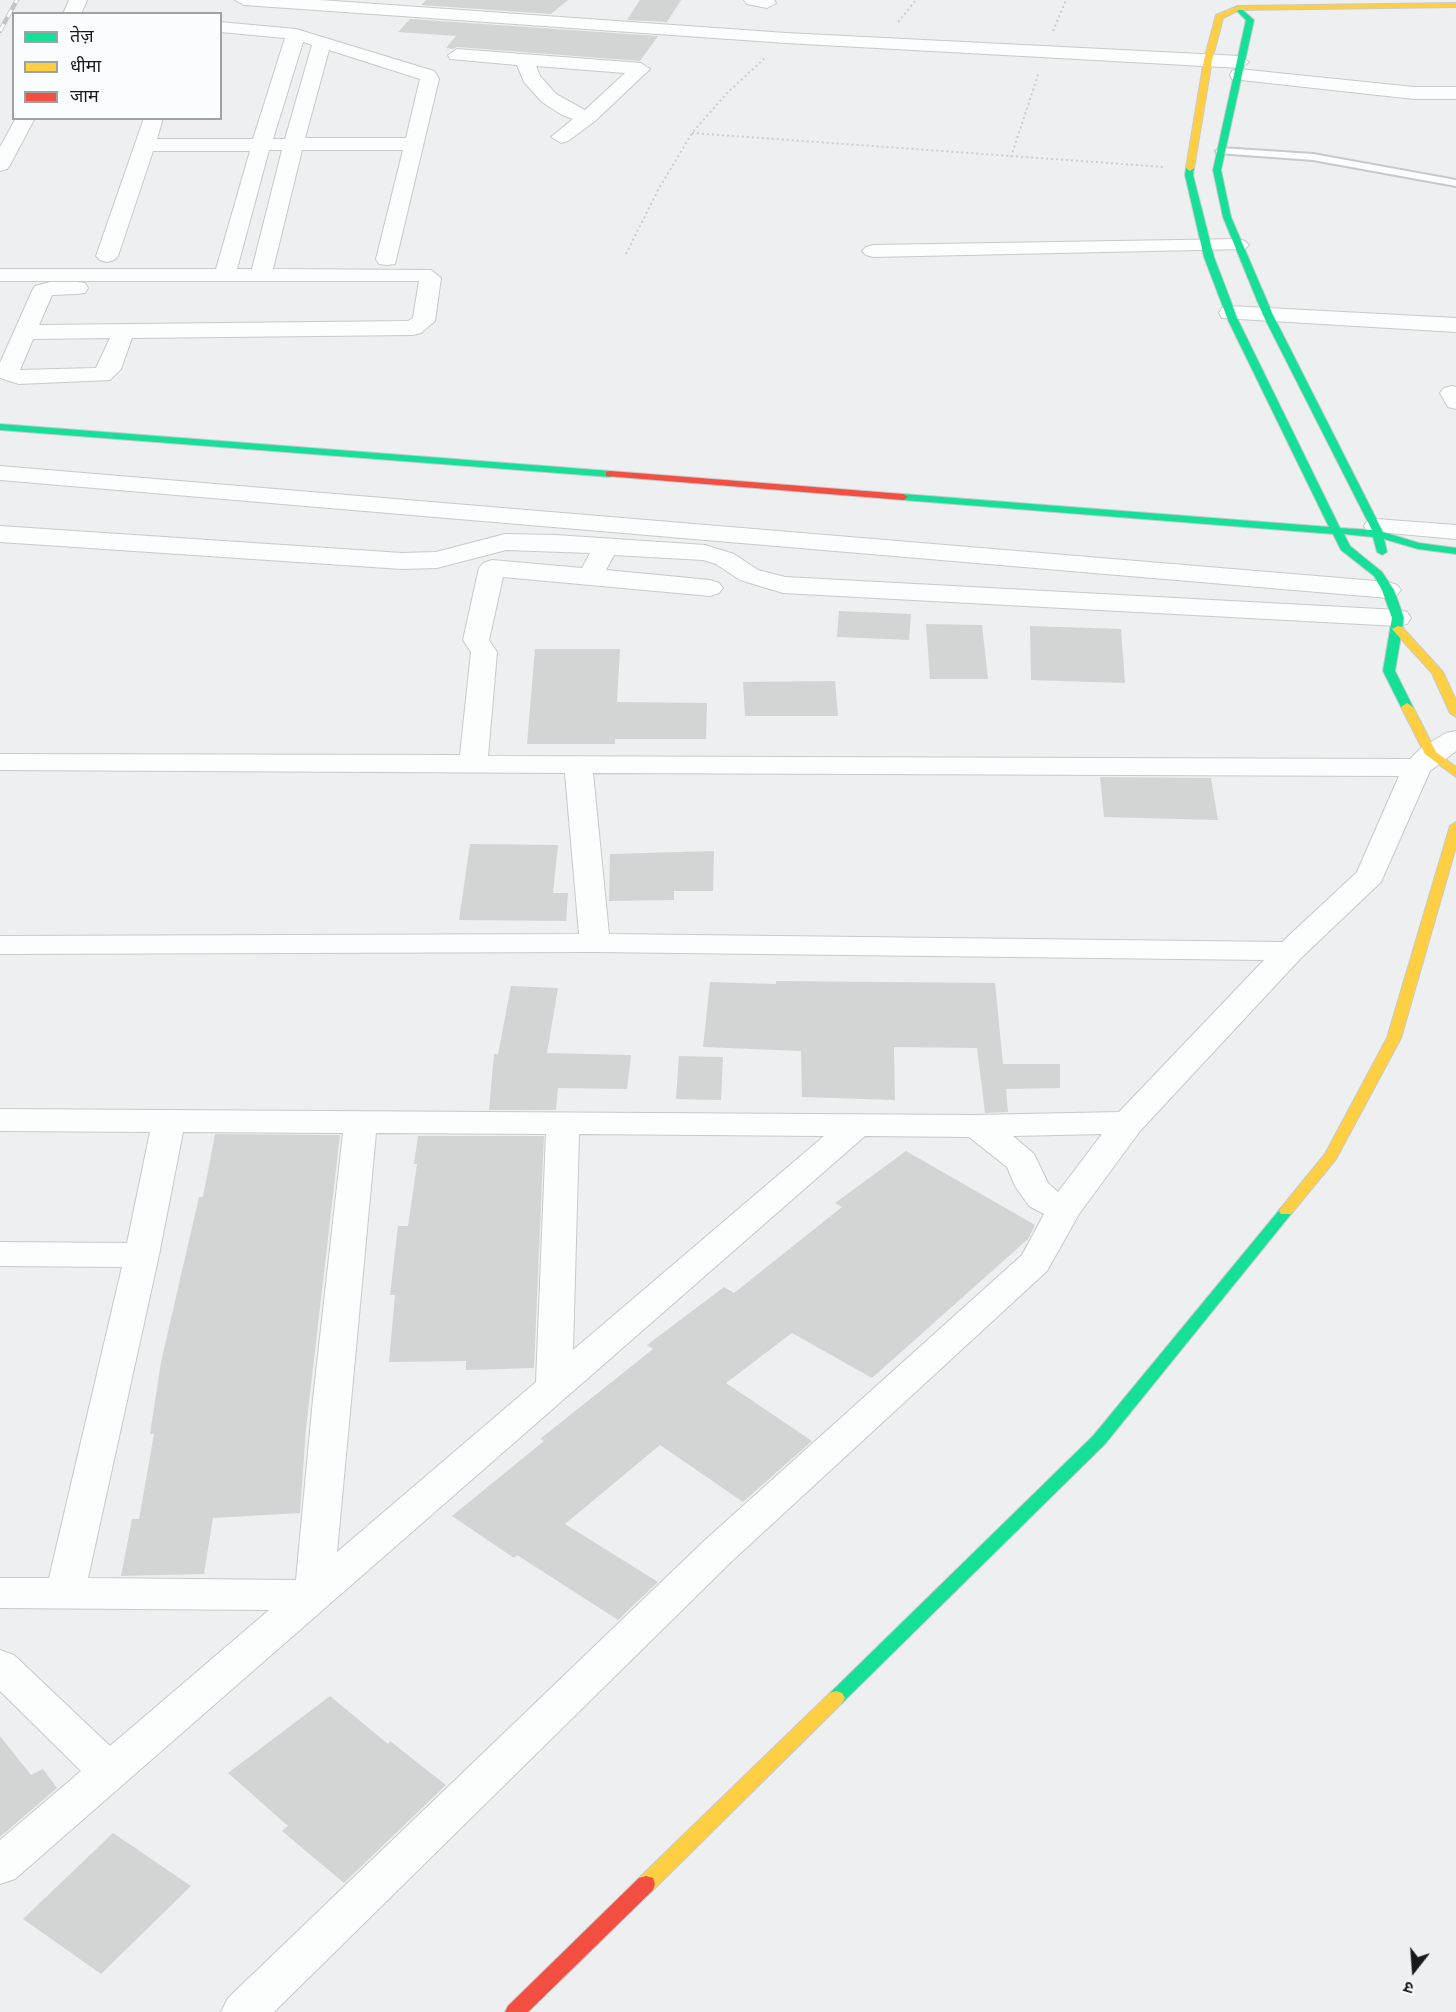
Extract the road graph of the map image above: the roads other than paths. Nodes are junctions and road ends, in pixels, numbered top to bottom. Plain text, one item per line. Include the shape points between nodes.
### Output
1 (244, 0) edge
2 (357, 0) edge
3 (274, 1) edge
4 (1238, 4) edge
5 (1456, 5) edge
6 (589, 6) dead end
7 (399, 7) junction
8 (642, 21) junction
9 (222, 27) edge
10 (687, 32) junction
11 (296, 34) junction
12 (322, 42) junction
13 (457, 55) dead end
14 (525, 60) junction
15 (1208, 60) junction
16 (641, 69) junction
17 (1240, 69) junction
18 (1456, 93) edge
19 (588, 117) junction
20 (25, 120) edge
21 (153, 120) edge
22 (561, 137) dead end
23 (413, 144) junction
24 (143, 145) junction
25 (261, 145) junction
26 (293, 145) junction
27 (1221, 151) junction
28 (0, 165) edge
29 (1456, 183) edge
30 (1206, 245) junction
31 (1238, 245) junction
32 (873, 251) dead end
33 (0, 255) edge
34 (387, 259) junction
35 (444, 259) dead end
36 (227, 266) junction
37 (262, 266) junction
38 (90, 269) junction
39 (0, 275) edge
40 (429, 288) junction
41 (1230, 313) junction
42 (1268, 315) junction
43 (1456, 325) edge
44 (123, 331) junction
45 (24, 332) junction
46 (0, 427) edge
47 (0, 439) edge
48 (0, 473) edge
49 (1027, 521) dead end
50 (1378, 530) junction
51 (1336, 531) junction
52 (0, 534) edge
53 (1415, 538) junction
54 (1454, 538) edge
55 (620, 540) junction
56 (1339, 547) junction
57 (1382, 551) junction
58 (590, 576) junction
59 (1383, 582) junction
60 (710, 588) dead end
61 (1398, 623) junction
62 (1456, 713) edge
63 (1456, 739) edge
64 (1424, 761) junction
65 (0, 762) edge
66 (473, 763) junction
67 (578, 763) junction
68 (1456, 773) edge
69 (1456, 826) edge
70 (1450, 870) edge
71 (595, 943) junction
72 (0, 945) edge
73 (1290, 951) junction
74 (0, 1120) edge
75 (361, 1121) junction
76 (168, 1122) junction
77 (1128, 1123) junction
78 (563, 1124) junction
79 (856, 1126) junction
80 (976, 1126) junction
81 (1064, 1209) junction
82 (0, 1254) edge
83 (142, 1255) junction
84 (554, 1388) junction
85 (0, 1593) edge
86 (65, 1593) junction
87 (314, 1595) junction
88 (0, 1666) edge
89 (109, 1772) junction
90 (0, 1866) edge
91 (244, 2012) edge
92 (514, 2012) edge

1 - 3 street
2 - 7 street
3 - 7 street
4 - 5 street
4 - 15 street via 1219,17
4 - 17 street via 1250,20
6 - 8 street
7 - 8 street
7 - 10 street
8 - 10 street
9 - 11 street
10 - 15 street
10 - 16 street
11 - 12 street
11 - 25 street
12 - 23 street via 427,75 430,79
12 - 26 street
13 - 14 street
14 - 16 street
14 - 19 street via 531,78 549,99
15 - 17 street
15 - 30 street via 1190,168
16 - 19 street
17 - 18 street via 1414,93
17 - 27 street
19 - 22 street
20 - 28 street
21 - 24 street
23 - 26 street
23 - 34 street
24 - 25 street
24 - 38 street
25 - 26 street
25 - 36 street
26 - 37 street
27 - 29 lane via 1313,157
27 - 31 street via 1217,177
30 - 31 street
30 - 32 street
30 - 41 street
31 - 42 street
33 - 38 street
34 - 35 street
34 - 37 street
36 - 37 street
36 - 38 street
36 - 38 street
37 - 40 street via 423,275 430,278
38 - 39 street
38 - 40 street
38 - 45 street via 43,291
40 - 44 street via 424,321 413,328
41 - 42 street
41 - 51 street
42 - 43 street
42 - 50 street
44 - 45 street
44 - 45 street via 110,369 102,375 14,376 7,373
46 - 51 street
47 - 49 street
48 - 55 street
50 - 51 street
50 - 53 street
50 - 57 street
51 - 56 street
52 - 55 street via 402,561 437,560 505,542
53 - 54 street
53 - 57 street
55 - 58 street
55 - 59 street
55 - 61 street via 705,553 724,559 749,575 783,585
56 - 57 street
56 - 59 street
57 - 59 street
58 - 60 street
58 - 66 street via 492,568 476,640 484,652
59 - 61 street
61 - 62 street via 1437,672
61 - 64 street via 1389,672
63 - 64 street
64 - 67 street
64 - 68 street
64 - 73 street via 1370,876
65 - 66 street
66 - 67 street
67 - 71 street
69 - 70 street
70 - 92 street via 1394,1038 1331,1156 1099,1440
71 - 72 street
71 - 73 street
73 - 77 street
74 - 76 street
75 - 76 street
75 - 78 street
75 - 87 street
76 - 83 street
77 - 80 street
77 - 81 street
78 - 79 street
78 - 84 street
79 - 80 street
79 - 84 street
80 - 81 street via 1022,1162 1041,1198
81 - 91 street via 1035,1263 718,1551
82 - 83 street
83 - 86 street
84 - 87 street
85 - 86 street
86 - 87 street
87 - 89 street
88 - 89 street
89 - 90 street

